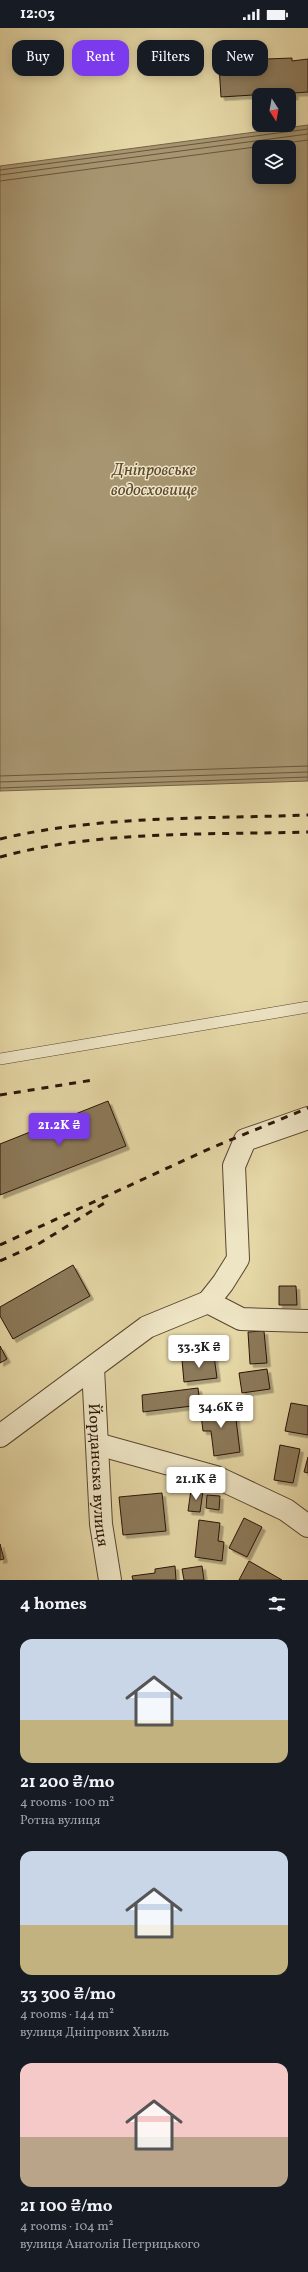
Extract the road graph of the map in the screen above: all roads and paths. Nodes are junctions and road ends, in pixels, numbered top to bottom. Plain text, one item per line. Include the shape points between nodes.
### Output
1 (308, 1007) edge
2 (0, 1059) edge
3 (308, 1118) edge
4 (208, 1302) junction
5 (308, 1321) edge
6 (93, 1368) junction
7 (0, 1436) edge
8 (97, 1444) junction
9 (308, 1526) edge
10 (110, 1580) edge

1 - 2 lane
3 - 4 street via 245,1140 234,1166 238,1258
4 - 5 street via 241,1319
4 - 6 street via 148,1327
6 - 7 street
6 - 8 street, Йорданська вулиця
8 - 9 street via 216,1477 286,1510
8 - 10 street, Йорданська вулиця via 102,1524

